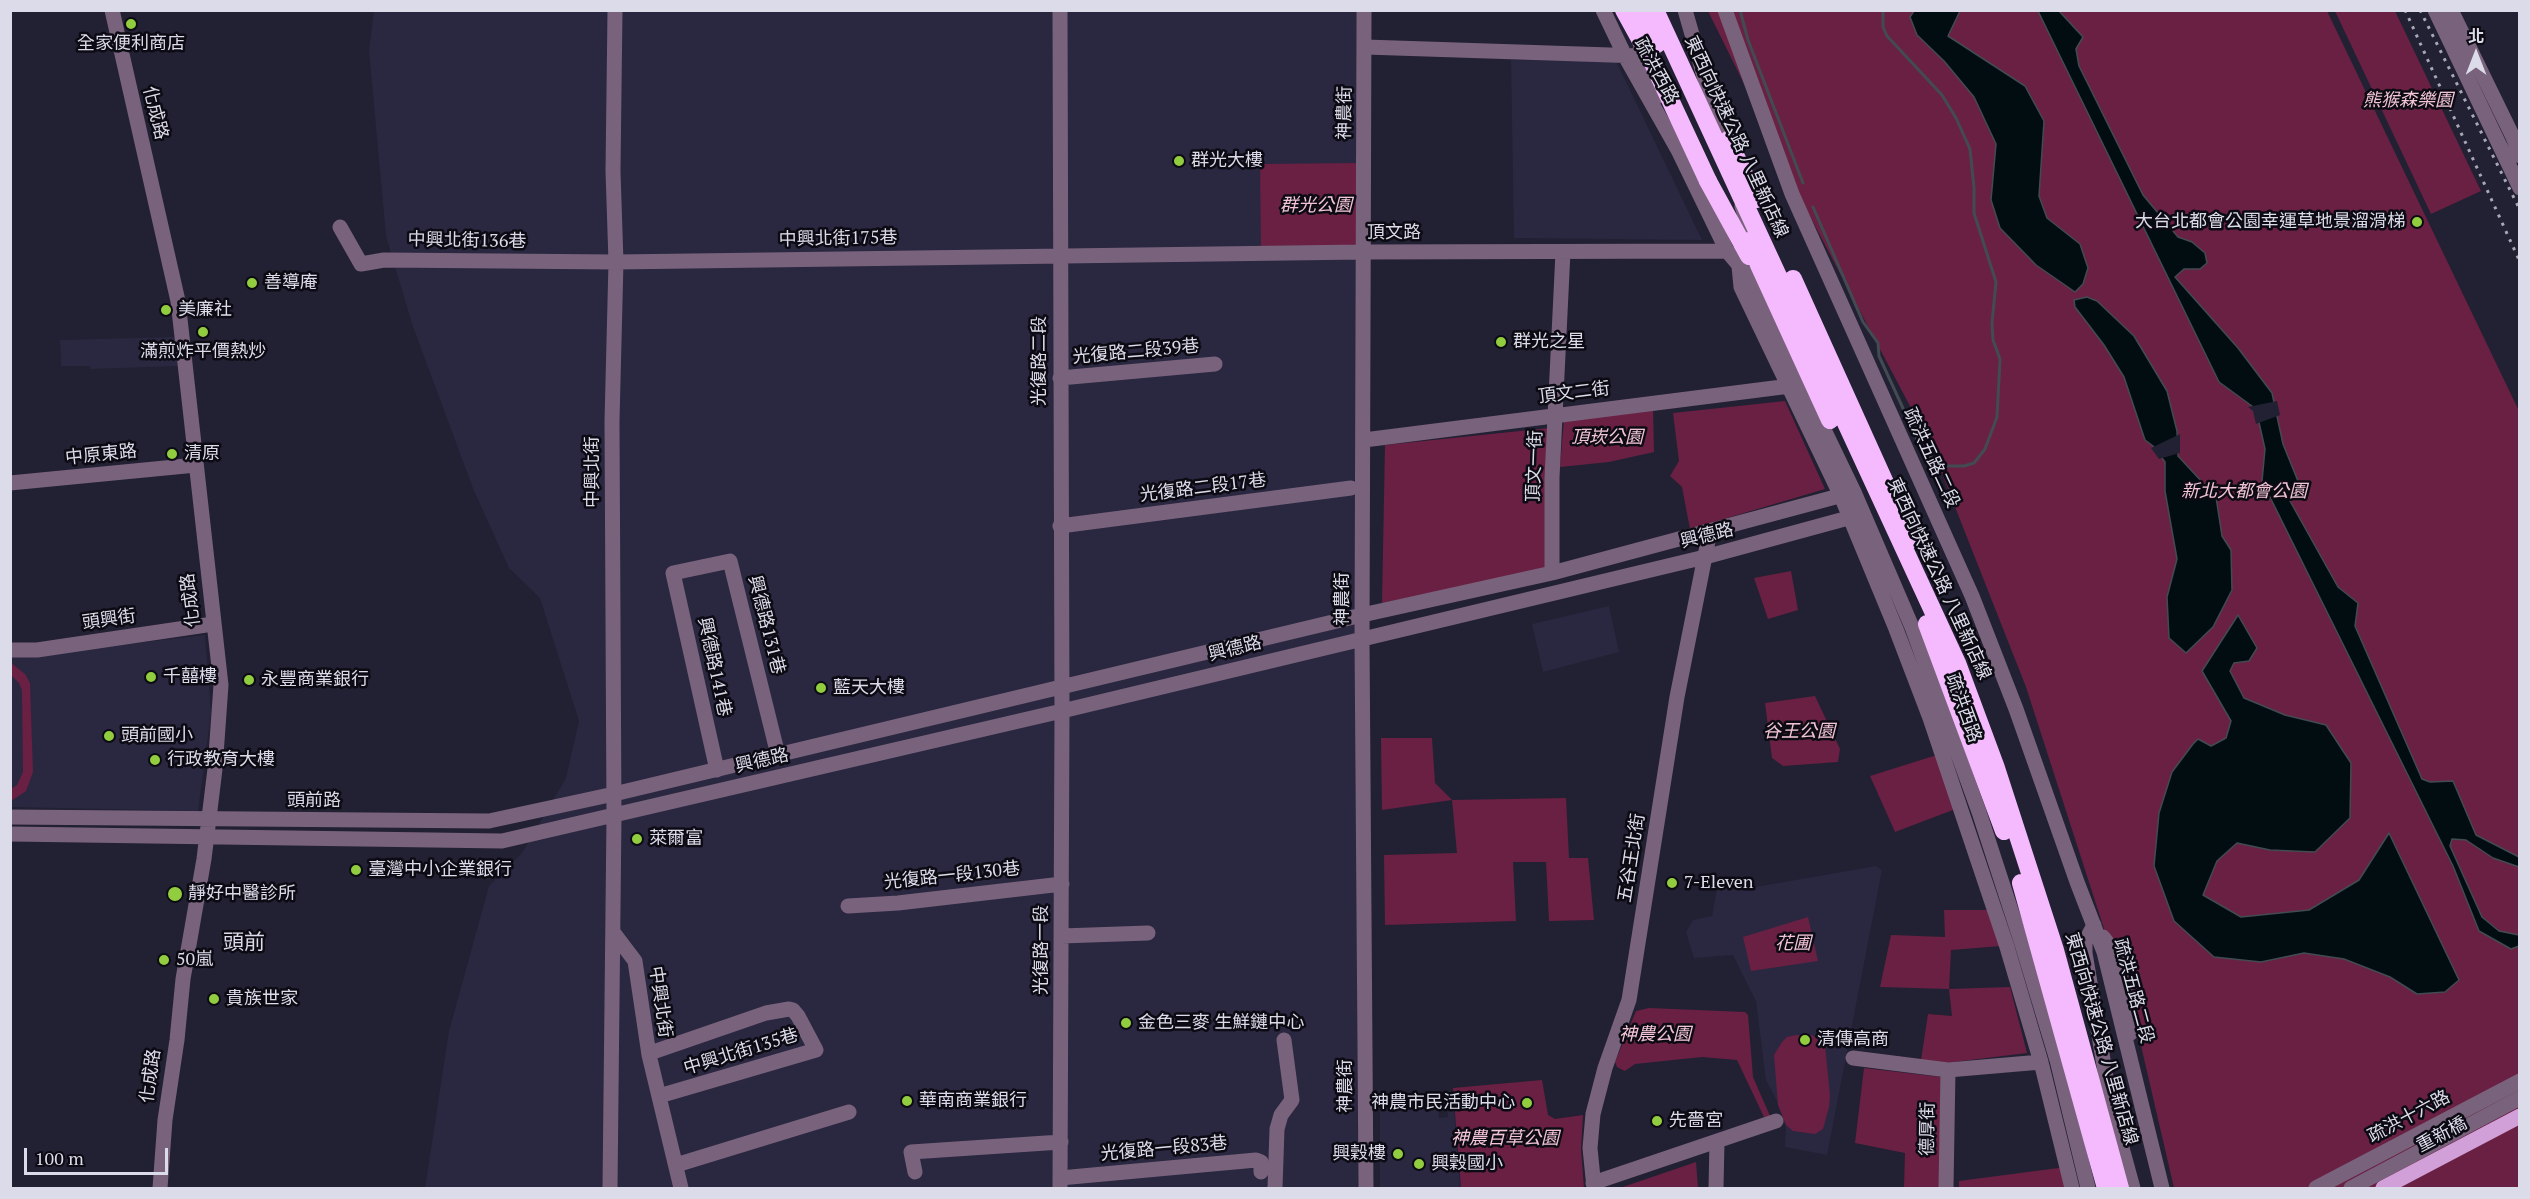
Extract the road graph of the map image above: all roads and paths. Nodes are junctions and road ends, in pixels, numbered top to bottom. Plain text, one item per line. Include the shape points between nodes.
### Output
1 (112, 10) edge
2 (615, 10) edge
3 (1059, 10) edge
4 (1364, 10) edge
5 (1603, 10) edge
6 (1623, 10) edge
7 (1641, 10) edge
8 (1655, 10) edge
9 (1666, 10) edge
10 (1684, 10) edge
11 (1725, 10) edge
12 (2435, 10) edge
13 (2451, 10) edge
14 (1365, 47) junction
15 (1624, 56) junction
16 (1641, 56) junction
17 (2516, 136) edge
18 (2497, 140) junction
19 (1678, 150) junction
20 (2520, 156) edge
21 (2520, 188) edge
22 (340, 227) dead end
23 (1727, 251) junction
24 (1363, 252) junction
25 (1563, 252) junction
26 (1060, 256) junction
27 (616, 262) junction
28 (1739, 266) junction
29 (1783, 317) junction
30 (1215, 364) dead end
31 (1060, 378) junction
32 (1790, 386) junction
33 (1556, 414) junction
34 (1364, 440) junction
35 (196, 465) junction
36 (10, 483) edge
37 (1352, 489) dead end
38 (1847, 494) junction
39 (1856, 515) junction
40 (1060, 526) junction
41 (1710, 531) junction
42 (1705, 557) junction
43 (673, 573) joint
44 (1552, 573) junction
45 (1362, 615) junction
46 (213, 624) junction
47 (1943, 632) junction
48 (1362, 638) junction
49 (10, 650) edge
50 (1060, 688) junction
51 (1062, 711) junction
52 (778, 755) junction
53 (717, 770) junction
54 (614, 794) junction
55 (614, 816) junction
56 (10, 817) edge
57 (208, 821) junction
58 (10, 834) edge
59 (206, 837) junction
60 (1062, 884) junction
61 (848, 906) dead end
62 (2094, 926) junction
63 (613, 933) junction
64 (1148, 933) dead end
65 (1062, 936) junction
66 (2015, 946) junction
67 (1284, 1040) dead end
68 (648, 1055) junction
69 (1853, 1058) dead end
70 (2041, 1062) junction
71 (1948, 1070) junction
72 (2520, 1080) edge
73 (659, 1096) junction
74 (2520, 1098) edge
75 (849, 1112) dead end
76 (2108, 1116) junction
77 (2520, 1116) edge
78 (1776, 1121) dead end
79 (2520, 1128) edge
80 (1061, 1142) junction
81 (1717, 1142) junction
82 (676, 1165) junction
83 (915, 1172) dead end
84 (1261, 1172) dead end
85 (1060, 1183) edge
86 (1593, 1186) edge
87 (160, 1188) edge
88 (610, 1188) edge
89 (681, 1188) edge
90 (1275, 1188) edge
91 (1366, 1188) edge
92 (1716, 1188) edge
93 (1946, 1188) edge
94 (2072, 1188) edge
95 (2088, 1188) edge
96 (2106, 1188) edge
97 (2120, 1188) edge
98 (2133, 1188) edge
99 (2162, 1188) edge
100 (2316, 1188) edge
101 (2351, 1188) edge
102 (2383, 1188) edge
103 (2405, 1188) edge

1 - 35 street, 化成路 via 178,301
2 - 27 street, 中興北街
3 - 26 street, 光復路二段
4 - 14 street, 神農街
5 - 15 street, 疏洪西路
6 - 16 street, 疏洪西路
6 - 29 highway, bridge via 1652,61 1708,181
7 - 29 highway, 東西向快速公路 八里新店線, bridge
8 - 47 highway, 東西向快速公路 八里新店線, bridge
9 - 47 highway, bridge via 1848,394 1892,496
10 - 28 street via 1745,216
11 - 62 street, 疏洪五路二段 via 1792,194 1972,596
12 - 18 street
13 - 17 street
14 - 15 street
14 - 24 street, 神農街
15 - 16 street
15 - 19 street, 疏洪西路
16 - 19 street, 疏洪西路
17 - 18 street
17 - 20 street
18 - 21 street
19 - 23 street, 疏洪西路
22 - 27 street, 中興北街136巷 via 361,264 384,260
23 - 25 street, 頂文路
23 - 28 street, 疏洪西路
24 - 25 street, 頂文路
24 - 26 street, 頂文路
24 - 34 street, 神農街
25 - 33 street, 頂文一街
26 - 27 street, 中興北街175巷
26 - 31 street, 光復路二段
27 - 54 street, 中興北街 via 612,421
28 - 32 street, 疏洪西路 via 1741,287
28 - 38 street, 疏洪西路 via 1753,282
29 - 96 highway, 東西向快速公路 八里新店線, bridge via 1928,627 2000,819
30 - 31 street, 光復路二段39巷
31 - 40 street, 光復路二段
32 - 33 street, 頂文二街
32 - 38 street, 疏洪西路
33 - 34 street, 頂文二街
33 - 44 street, 頂文一街
34 - 45 street, 神農街
35 - 36 street, 中原東路
35 - 46 street, 化成路
37 - 40 street, 光復路二段17巷
38 - 39 street, 疏洪西路
38 - 41 street, 興德路
39 - 42 street, 興德路
39 - 66 street, 疏洪西路 via 1912,627 1945,715
40 - 50 street, 光復路二段
41 - 42 street, 五谷王北街
41 - 44 street, 興德路
42 - 48 street, 興德路
42 - 86 street, 五谷王北街 via 1677,697 1629,1000 1593,1114
43 - 52 street, 興德路131巷 via 730,561
43 - 53 street, 興德路141巷
44 - 45 street, 興德路
45 - 48 street, 神農街
45 - 50 street, 興德路
46 - 49 street, 頭興街 via 36,650
46 - 57 street, 化成路 via 221,686
47 - 97 highway, 東西向快速公路 八里新店線, bridge via 1996,768 2055,950
48 - 51 street, 興德路
48 - 91 street, 神農街
50 - 51 street, 光復路二段
50 - 52 street, 興德路
51 - 55 street, 興德路
51 - 60 street, 光復路一段
52 - 53 street, 興德路
53 - 54 street, 興德路
54 - 55 street, 中興北街
54 - 57 street, 頭前路 via 489,821
55 - 59 street, 頭前路 via 502,841
55 - 63 street, 中興北街
56 - 57 street, 頭前路
57 - 59 street, 化成路
58 - 59 street, 頭前路
59 - 87 street, 化成路 via 183,979
60 - 61 street, 光復路一段130巷
60 - 65 street, 光復路一段
62 - 76 street via 2085,942 2085,953 2110,1101
62 - 99 street, 疏洪五路二段 via 2104,952
63 - 68 street, 中興北街 via 635,961
63 - 88 street, 中興北街
64 - 65 street
65 - 80 street, 光復路一段
66 - 70 street, 疏洪西路
66 - 76 street via 2047,940 2095,1096
66 - 95 street, 疏洪西路 via 2057,1060
67 - 90 street via 1292,1100 1276,1129
68 - 73 street, 中興北街
68 - 73 street, 中興北街135巷 via 766,1013 789,1009 807,1029 816,1050
69 - 71 street
70 - 71 street
70 - 94 street, 疏洪西路
71 - 93 street, 德厚街
72 - 100 street, 疏洪十六路
73 - 82 street, 中興北街
74 - 101 street, 疏洪十六路
75 - 82 street
76 - 96 street via 2098,1150
76 - 98 street via 2116,1126
77 - 102 main road, 重新橋
78 - 81 street
79 - 103 main road, 重新橋
80 - 83 street via 911,1152
80 - 85 street, 光復路一段
81 - 86 street
81 - 92 street
82 - 89 street, 中興北街
84 - 85 street, 光復路一段83巷 via 1261,1162 1256,1160

